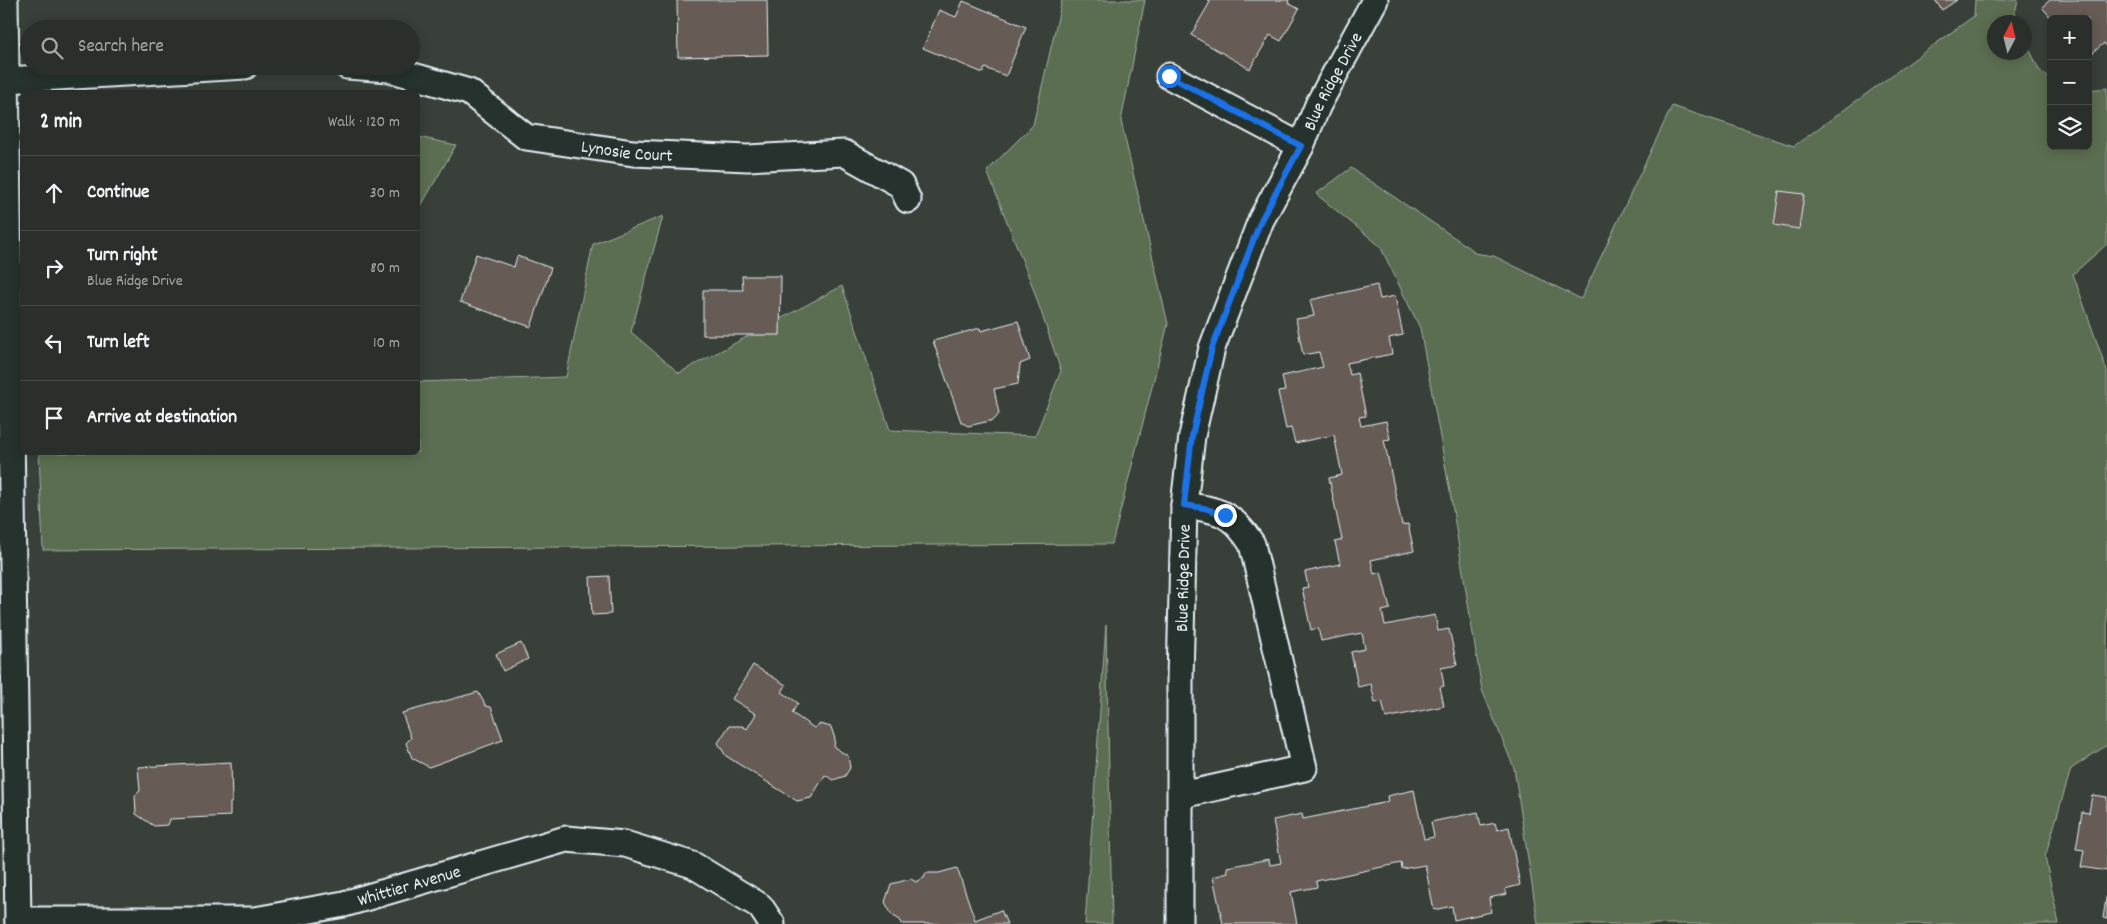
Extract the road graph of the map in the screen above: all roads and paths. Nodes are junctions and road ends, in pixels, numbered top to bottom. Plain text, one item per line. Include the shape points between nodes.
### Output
1 (5, 0) edge
2 (1375, 0) edge
3 (92, 75) edge
4 (410, 75) edge
5 (1169, 76) dead end
6 (6, 80) junction
7 (1301, 146) junction
8 (908, 200) dead end
9 (1184, 505) junction
10 (1182, 796) junction
11 (18, 922) edge
12 (772, 924) edge
13 (1180, 924) edge

1 - 6 street
2 - 7 street, Blue Ridge Drive via 1318,105
3 - 6 street
4 - 8 street, Lynosie Court via 469,92 526,137 642,153 748,158 844,153 901,185
5 - 7 street
6 - 11 street
7 - 9 street, Blue Ridge Drive via 1261,220 1212,348 1192,436
9 - 10 street, Blue Ridge Drive via 1180,681
9 - 10 street via 1225,515 1239,525 1252,544 1304,768
10 - 13 street, Blue Ridge Drive
11 - 12 street, Whittier Avenue via 256,920 344,904 566,839 625,844 693,865 760,906

